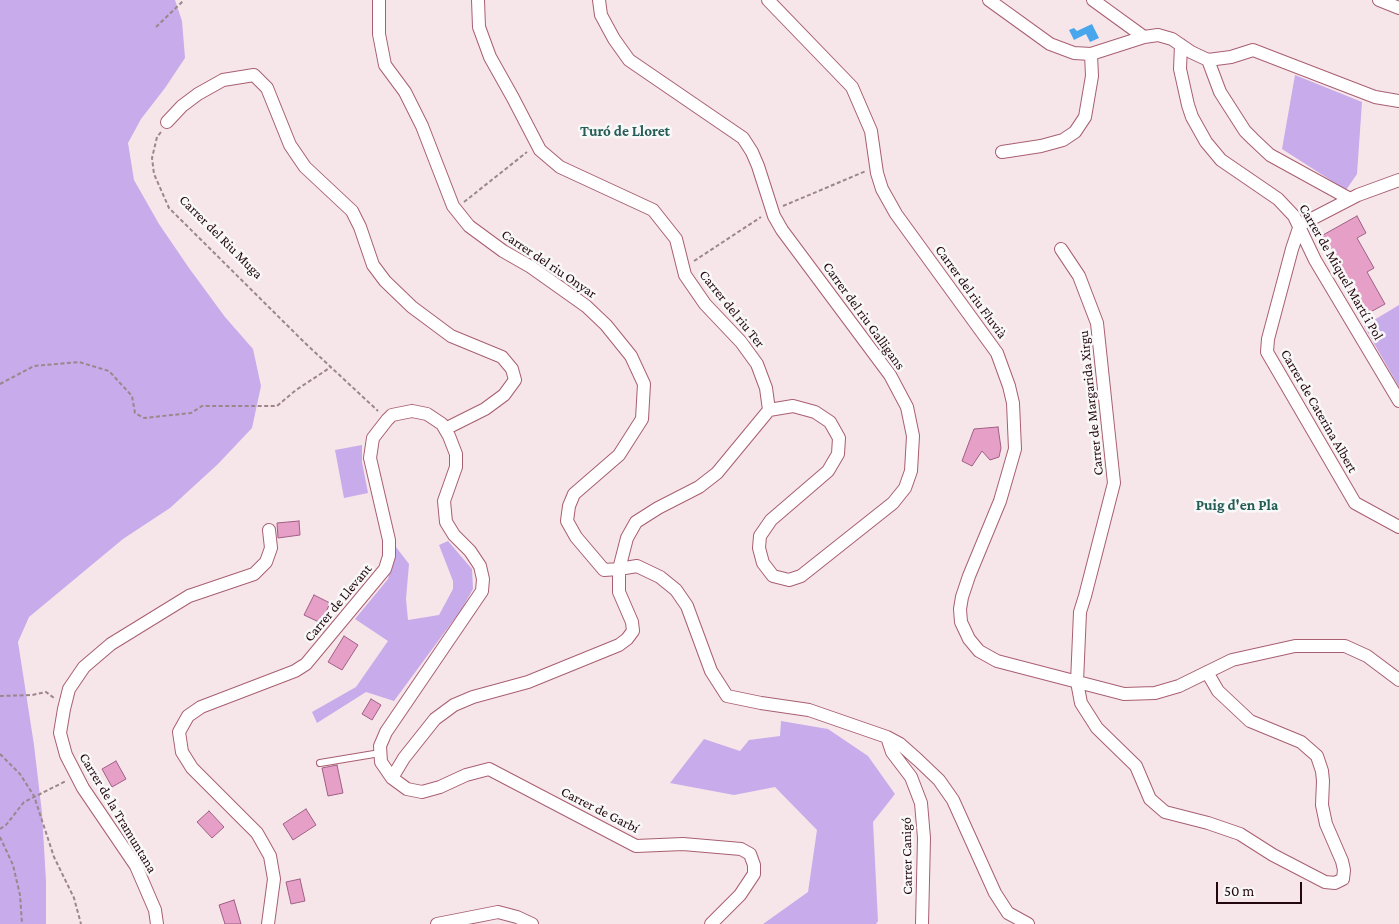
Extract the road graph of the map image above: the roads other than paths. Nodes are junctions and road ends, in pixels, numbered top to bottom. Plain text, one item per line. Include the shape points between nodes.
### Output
1 (380, 0) edge
2 (478, 0) edge
3 (599, 0) edge
4 (768, 0) edge
5 (989, 0) edge
6 (1093, 0) edge
7 (1379, 0) edge
8 (1399, 8) edge
9 (1144, 37) junction
10 (1181, 45) junction
11 (1091, 54) junction
12 (1208, 60) junction
13 (1399, 101) edge
14 (168, 122) road end
15 (1002, 152) dead end
16 (1399, 180) edge
17 (1350, 199) junction
18 (1300, 226) junction
19 (1061, 249) dead end
20 (1399, 401) edge
21 (769, 410) junction
22 (445, 429) junction
23 (1399, 527) edge
24 (268, 530) dead end
25 (619, 569) junction
26 (1207, 672) junction
27 (1399, 680) edge
28 (1077, 682) junction
29 (887, 737) junction
30 (380, 753) junction
31 (320, 763) dead end
32 (392, 778) junction
33 (157, 924) edge
34 (268, 924) edge
35 (437, 924) edge
36 (532, 924) edge
37 (710, 924) edge
38 (922, 924) edge
39 (1028, 924) edge

1 - 25 street, Carrer del riu Onyar via 384,65 405,92 456,209 469,226 593,312 631,356 644,384 642,419 619,455 574,494 569,506 567,521 576,537 604,570
2 - 21 street, Carrer del riu Ter via 479,27 490,58 540,150 560,167 653,210 676,239 685,275 705,304 757,364 766,388
3 - 21 street, Carrer del riu Galligans via 601,15 629,60 743,138 758,166 782,230 890,374 906,407 914,436 911,471 905,488 894,503 801,576 789,580 774,576 763,563 760,536 771,520 828,471 838,454 839,438 830,422 815,412 793,406
4 - 28 street, Carrer del riu Fluvià via 852,87 871,131 882,189 896,214 997,353 1009,386 1015,449 1000,501 962,597 961,622 968,639 979,651 997,661
5 - 11 street via 1050,44 1074,53
6 - 9 street
7 - 8 street
9 - 10 street via 1158,35
9 - 11 street
10 - 12 street
10 - 18 street, Carrer de Miquel Martí i Pol via 1180,69 1188,105 1206,142 1231,168 1278,199
11 - 15 street via 1092,76 1085,117 1075,132 1063,140
12 - 13 street via 1252,50 1375,97
12 - 17 street via 1220,92 1253,139 1270,155
14 - 22 street via 182,106 224,80 254,75 267,88 290,145 305,167 352,212 372,265 385,281 412,307 451,336 502,357 512,368 515,380 504,395 485,409
16 - 17 street
17 - 18 street
18 - 20 street, Carrer de Miquel Martí i Pol via 1316,260
18 - 23 street, Carrer de Caterina Albert via 1268,340 1268,352 1355,502
19 - 28 street, Carrer de Margarida Xirgu via 1079,276 1097,323 1114,483 1080,612
21 - 25 street via 717,473 699,487 636,522 627,538
22 - 30 street via 456,454 456,467 444,502 446,522 480,566 482,591 386,732
22 - 34 street, Carrer de Llevant via 427,414 412,411 392,415 374,438 370,458 389,540 389,556 385,569 306,664 201,707 188,716 179,732 182,752 192,768 257,833 270,856 274,878
24 - 33 street, Carrer de la Tramuntana via 271,548 266,562 254,574 189,596 111,644 84,667 69,689 60,733 66,755 136,866 155,910
25 - 29 street via 637,566 660,577 676,590 688,606 711,671 728,696 809,710
25 - 32 street via 619,592 632,622 633,631 627,639 528,682 454,705 435,719
26 - 27 street, Carrer del riu Fluvià via 1232,660 1295,646 1344,646 1367,656
26 - 28 street, Carrer del riu Fluvià via 1155,693 1124,694
26 - 28 street, Carrer de Margarida Xirgu via 1218,691 1250,721 1301,742 1316,756 1322,771 1322,805 1326,824 1342,860 1343,879 1335,883 1325,882 1240,834 1208,822 1164,812 1150,799 1136,766 1097,728 1081,703
29 - 38 street, Carrer Canigó via 892,752 911,777 921,803 924,838
29 - 39 street via 900,744 939,780 953,800 995,893 1008,913
30 - 31 lane
30 - 32 street via 381,762
32 - 37 street, Carrer de Garbí via 407,789 422,792 488,769 636,846 684,844 741,849 750,854 754,874 740,895
35 - 36 street via 498,912

